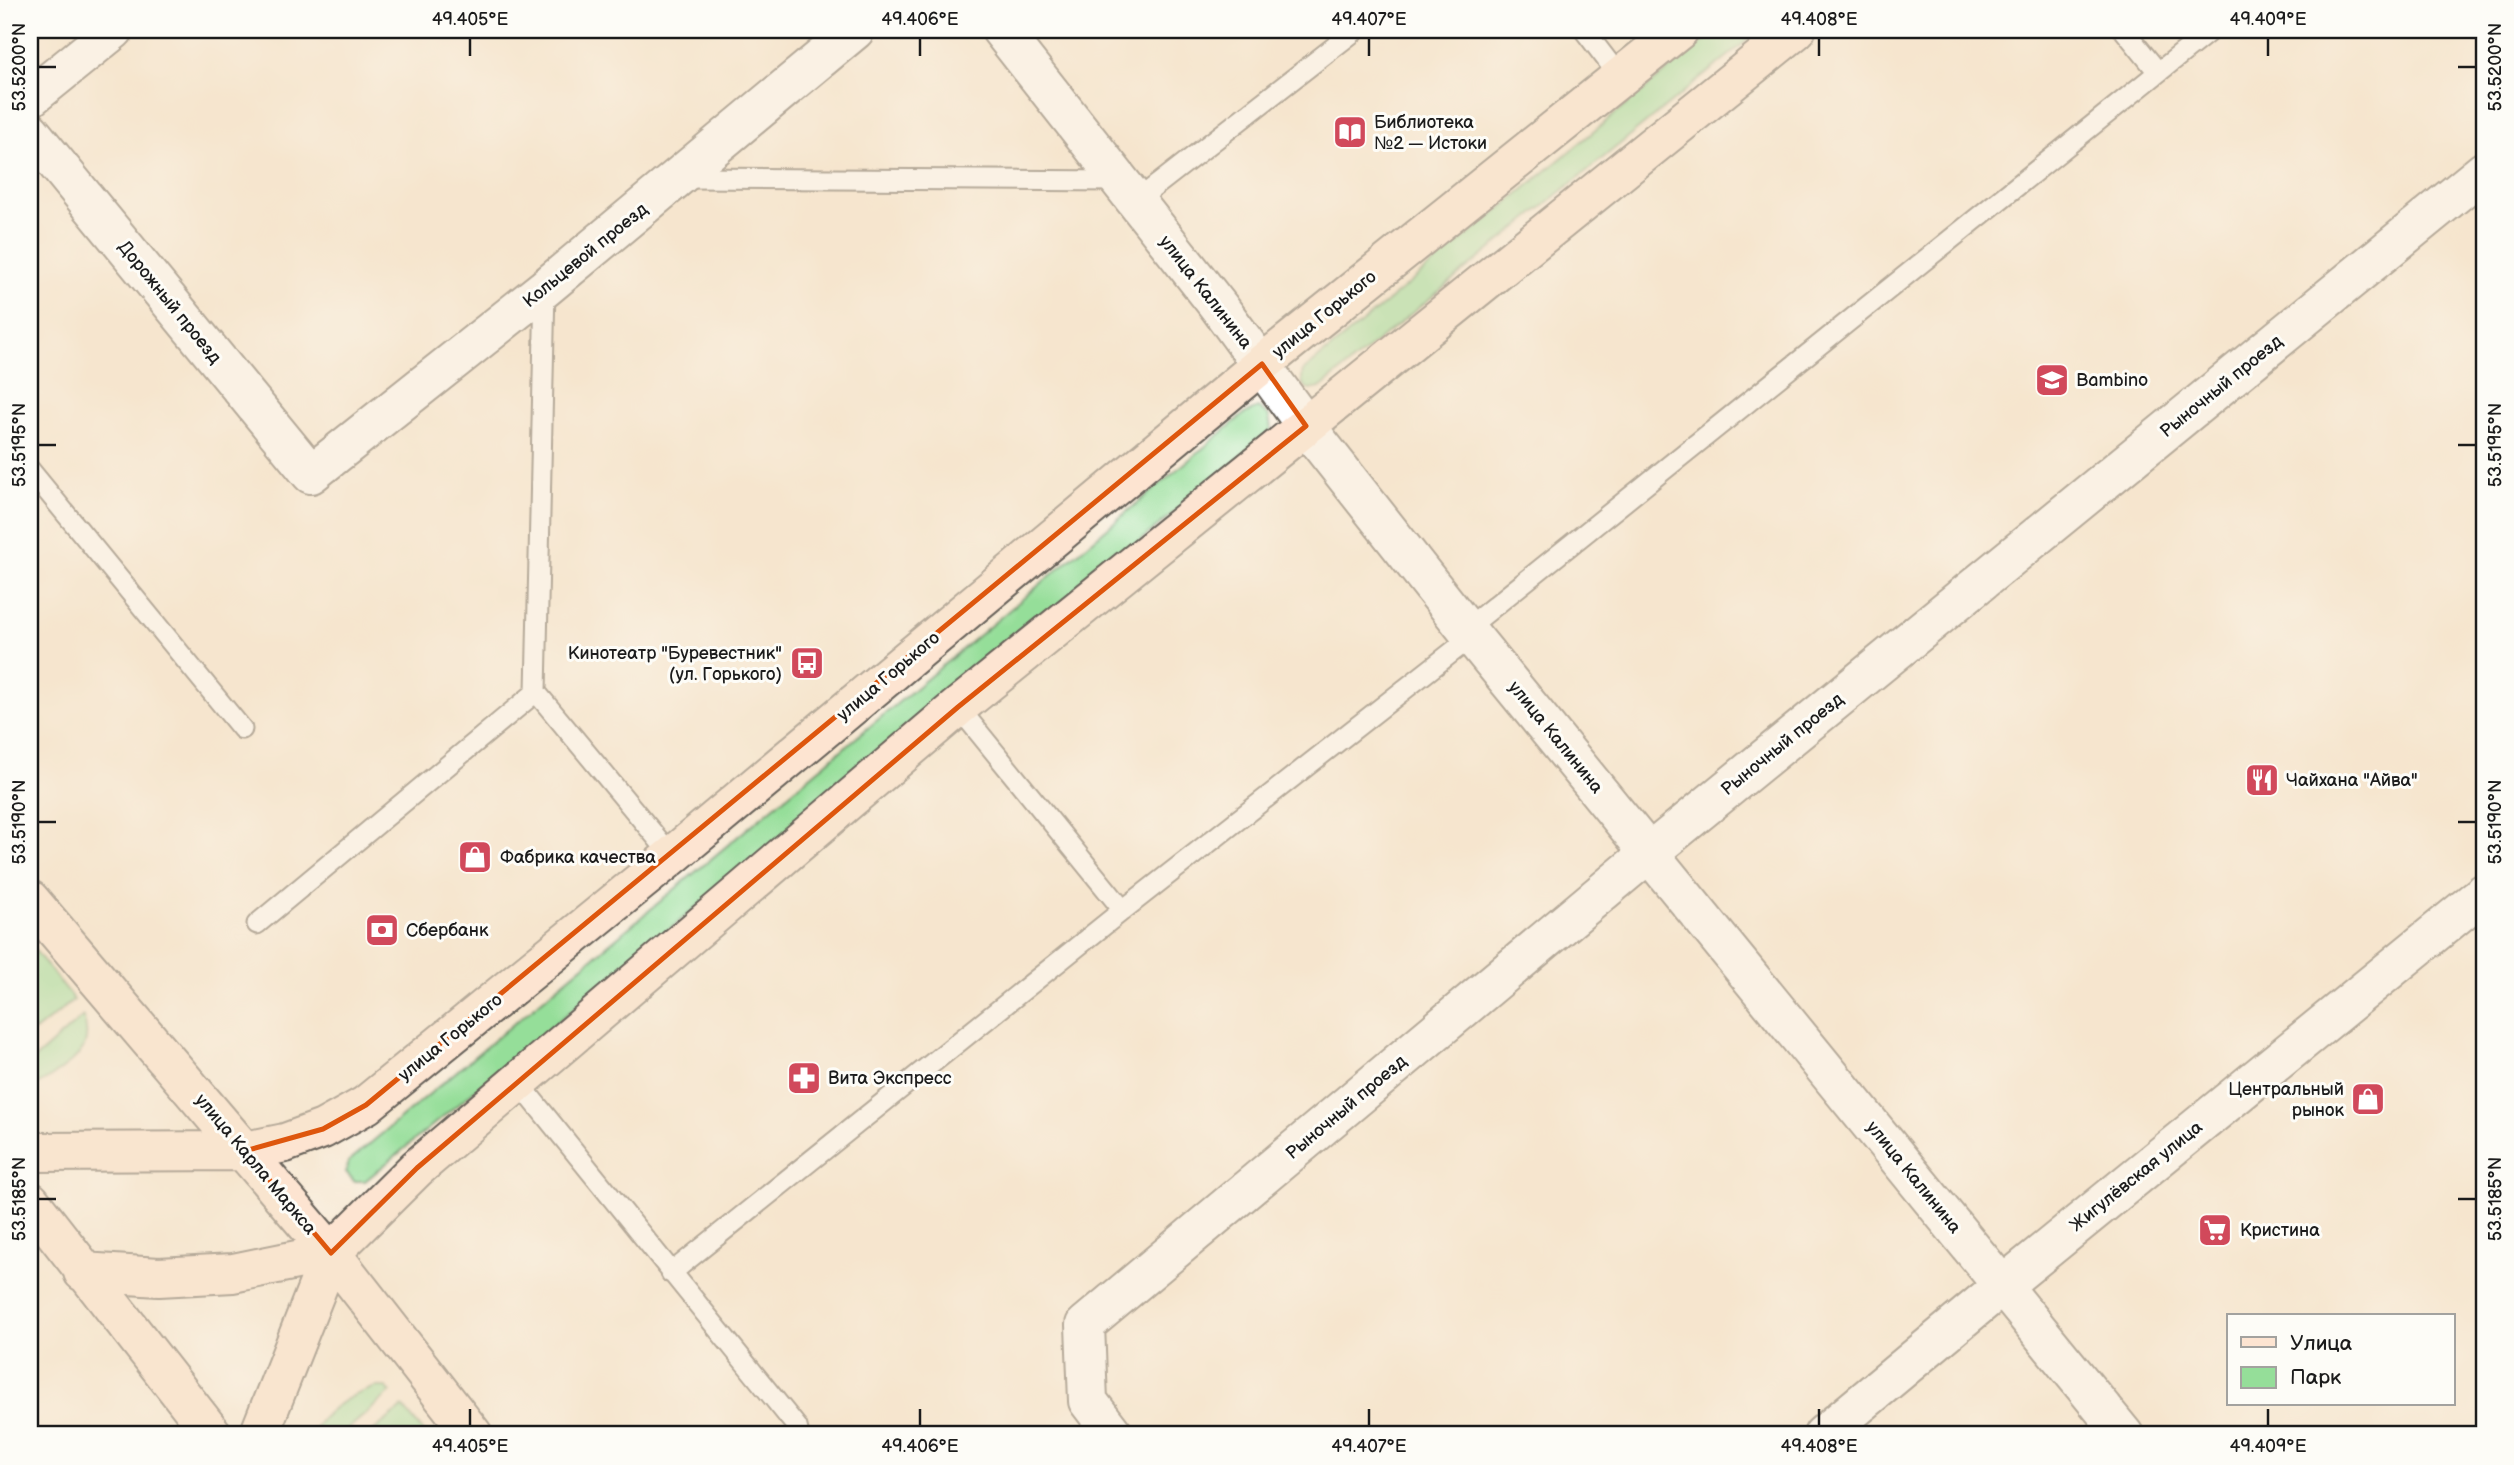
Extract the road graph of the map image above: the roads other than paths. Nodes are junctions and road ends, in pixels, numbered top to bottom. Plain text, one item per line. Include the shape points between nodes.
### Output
1 (114, 30) edge
2 (855, 30) edge
3 (1000, 30) edge
4 (1356, 30) edge
5 (1584, 30) edge
6 (1679, 30) edge
7 (1796, 30) edge
8 (2124, 30) edge
9 (2211, 30) edge
10 (2158, 72) junction
11 (1620, 77) junction
12 (30, 98) edge
13 (30, 131) edge
14 (2484, 171) edge
15 (680, 178) junction
16 (1127, 192) junction
17 (545, 288) junction
18 (1262, 364) junction
19 (1306, 426) junction
20 (30, 470) edge
21 (311, 474) joint
22 (1470, 632) junction
23 (536, 692) junction
24 (958, 707) junction
25 (242, 729) dead end
26 (1650, 853) junction
27 (672, 856) junction
28 (2484, 893) edge
29 (30, 900) edge
30 (1123, 910) junction
31 (257, 924) dead end
32 (519, 1083) junction
33 (245, 1150) junction
34 (30, 1152) edge
35 (30, 1201) edge
36 (331, 1253) junction
37 (83, 1272) junction
38 (671, 1273) junction
39 (2002, 1286) junction
40 (213, 1435) edge
41 (260, 1435) edge
42 (473, 1435) edge
43 (799, 1435) edge
44 (1114, 1435) edge
45 (1823, 1435) edge
46 (2124, 1435) edge

1 - 12 street
2 - 15 street, Кольцевой проезд
3 - 16 street, улица Калинина
4 - 16 lane
5 - 11 lane
6 - 11 main road, улица Горького
7 - 19 main road
8 - 10 lane
9 - 10 lane
10 - 22 lane
11 - 18 main road, улица Горького
13 - 21 street, Дорожный проезд
14 - 26 street, Рыночный проезд
15 - 16 lane
15 - 17 street, Кольцевой проезд
16 - 18 street, улица Калинина
17 - 21 street, Кольцевой проезд
17 - 23 lane
18 - 19 street, улица Калинина
18 - 27 main road, улица Горького
19 - 22 street, улица Калинина
19 - 24 main road
20 - 25 lane
22 - 26 street, улица Калинина
22 - 30 lane
23 - 27 lane
23 - 31 lane
24 - 30 lane
24 - 32 main road
26 - 39 street, улица Калинина
26 - 44 street, Рыночный проезд via 1085,1325 1088,1401
27 - 33 main road, улица Горького via 366,1105 323,1129 285,1143
28 - 39 street, Жигулёвская улица
29 - 33 main road, улица Карла Маркса
30 - 38 lane
32 - 36 main road via 416,1168
32 - 38 lane
33 - 34 main road, улица Горького
33 - 36 main road, улица Карла Маркса
35 - 37 main road
36 - 37 main road via 233,1273 159,1277
36 - 41 main road
36 - 42 main road, улица Карла Маркса
37 - 40 main road
38 - 43 lane
39 - 45 street, Жигулёвская улица
39 - 46 street, улица Калинина

